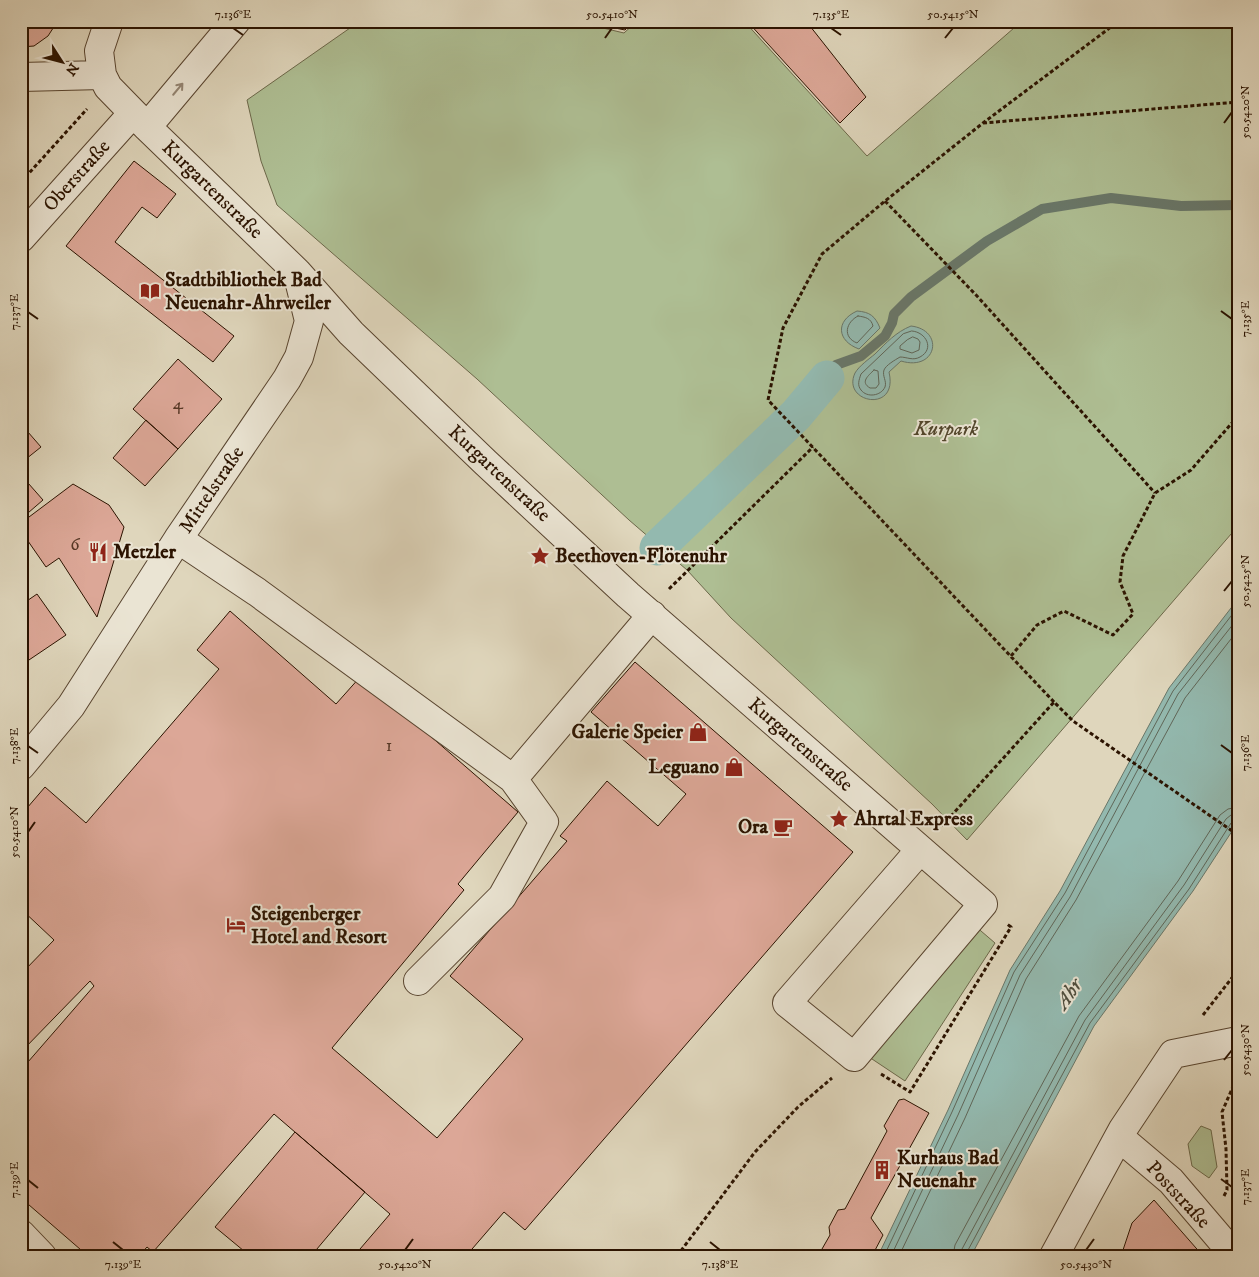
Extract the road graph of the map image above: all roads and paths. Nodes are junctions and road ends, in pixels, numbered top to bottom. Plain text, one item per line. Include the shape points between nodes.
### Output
1 (110, 21) edge
2 (236, 21) edge
3 (1119, 21) edge
4 (21, 77) edge
5 (105, 81) junction
6 (1238, 102) edge
7 (140, 120) junction
8 (983, 123) junction
9 (21, 182) edge
10 (886, 201) junction
11 (21, 238) edge
12 (297, 272) junction
13 (1238, 416) edge
14 (813, 447) junction
15 (1155, 493) junction
16 (178, 539) junction
17 (652, 615) junction
18 (1011, 656) junction
19 (1054, 702) junction
20 (21, 766) edge
21 (513, 779) junction
22 (1238, 835) edge
23 (920, 850) junction
24 (1011, 927) dead end
25 (1238, 970) edge
26 (418, 981) dead end
27 (1202, 1016) dead end
28 (1238, 1041) edge
29 (854, 1057) junction
30 (1238, 1076) edge
31 (1119, 1137) junction
32 (1226, 1149) dead end
33 (21, 1234) edge
34 (42, 1256) edge
35 (677, 1256) edge
36 (1054, 1256) edge
37 (1234, 1256) edge

1 - 5 street via 99,51
7 -> 2 street, Oberstraße
3 - 8 path
4 - 5 street
5 - 7 street, Kurgartenstraße
5 - 9 path
6 - 8 path
7 - 11 street, Oberstraße
7 - 12 street, Kurgartenstraße
8 - 10 path
10 - 14 path via 822,254 783,328 768,400
10 - 15 path via 978,296
12 - 16 street, Mittelstraße via 309,321 299,357
12 - 17 street, Kurgartenstraße via 351,333 485,462
13 - 15 path via 1191,470
14 - 17 path via 669,588
14 - 18 path
15 - 18 path via 1123,556 1120,582 1134,614 1113,635 1064,610 1037,625
16 - 20 street, Mittelstraße via 70,706
16 - 21 street via 257,592
17 - 21 street
17 - 23 street, Kurgartenstraße
18 - 19 path
19 - 22 path via 1073,721
19 - 23 path
21 - 26 street via 544,822 502,897
23 - 29 street, Kurgartenstraße via 983,904
23 - 29 street via 786,1003
24 - 29 path via 910,1092
25 - 27 path
28 - 31 street via 1173,1054
29 - 35 path via 798,1107 755,1152
30 - 32 path via 1222,1112
31 - 36 street
31 - 37 street, Poststraße via 1171,1181
33 - 34 street

